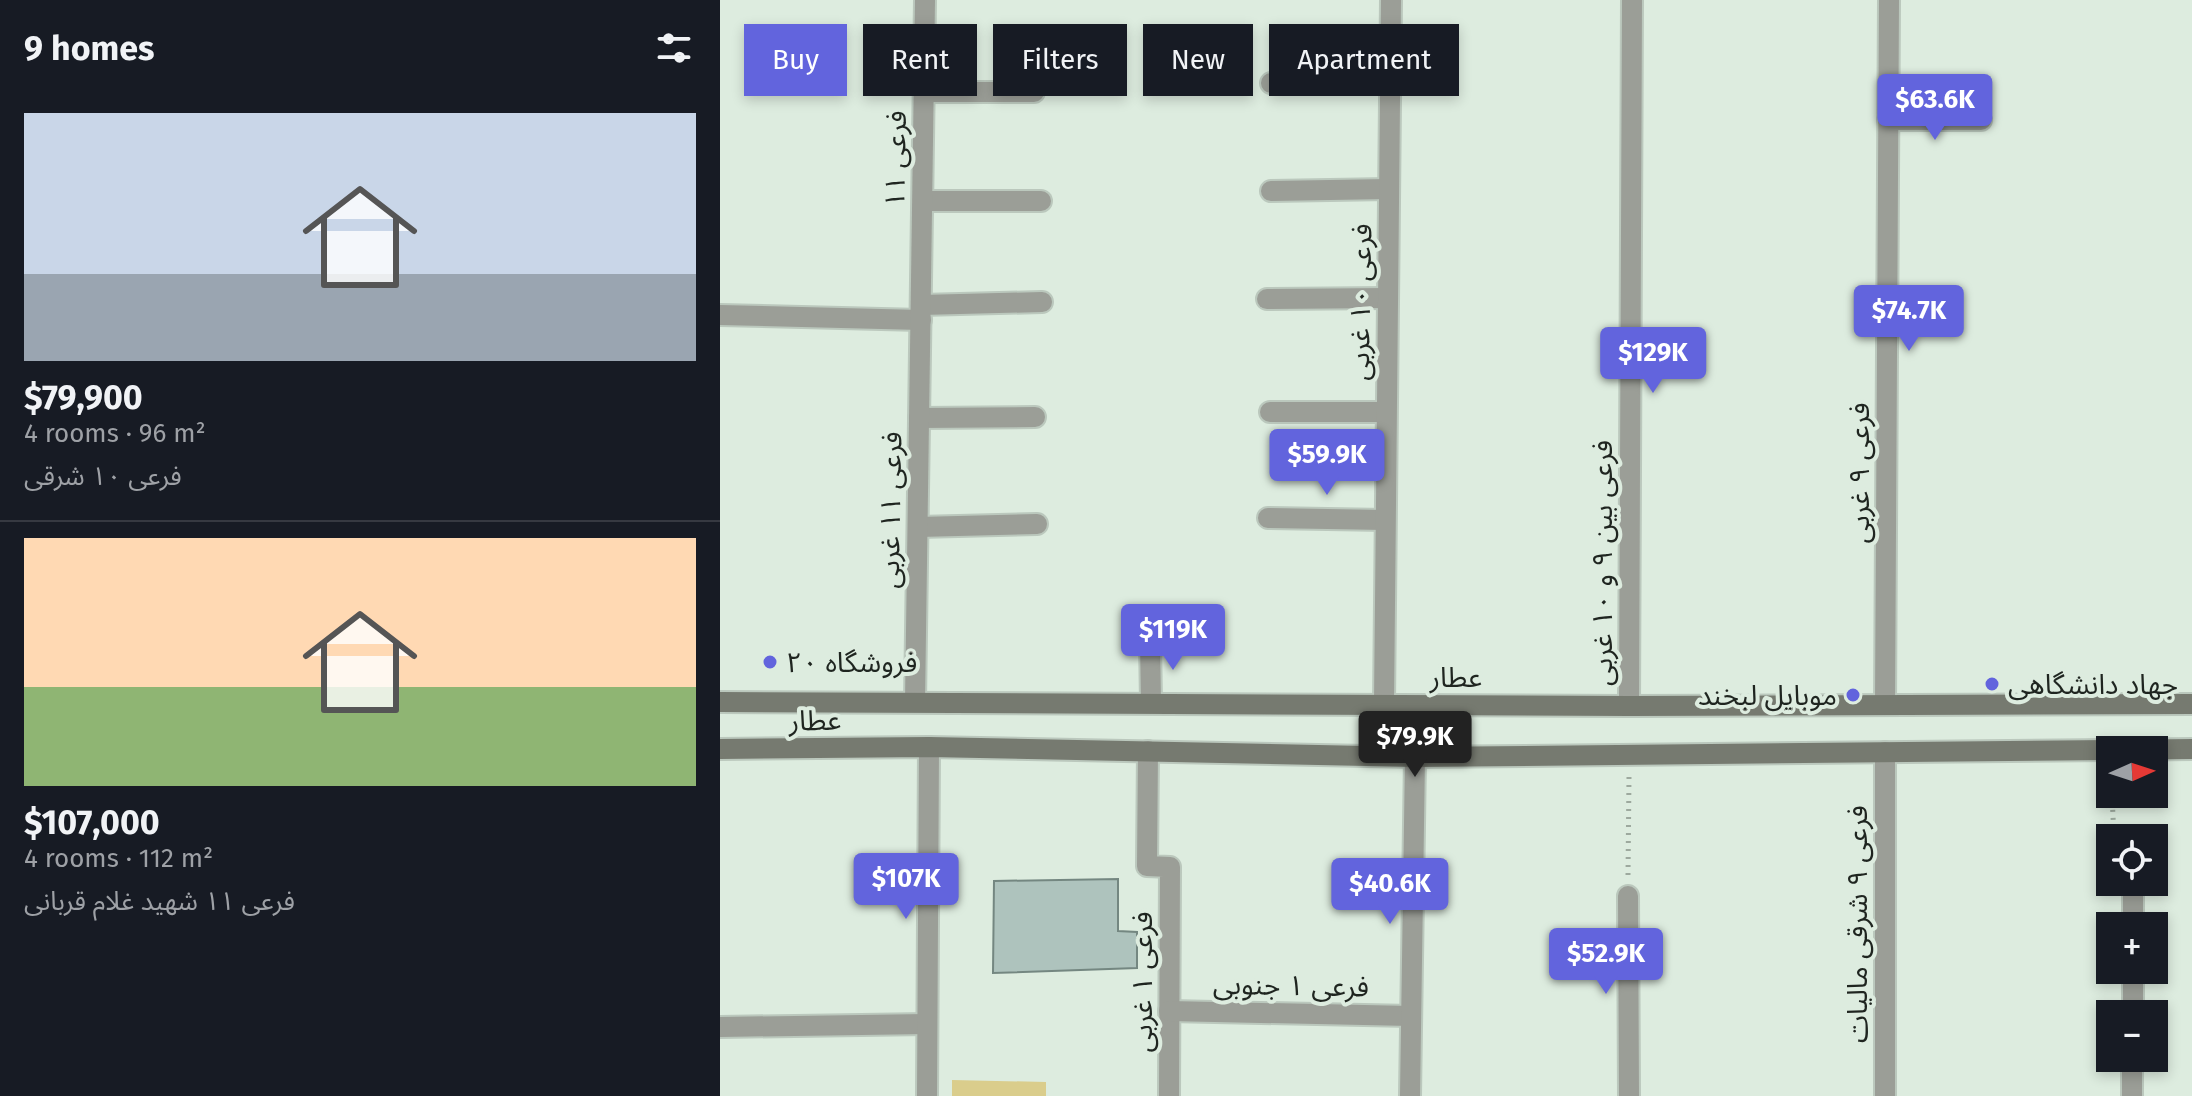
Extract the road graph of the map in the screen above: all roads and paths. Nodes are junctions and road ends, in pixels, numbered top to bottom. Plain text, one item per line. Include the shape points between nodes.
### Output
1 (925, 0) edge
2 (1391, 0) edge
3 (1632, 0) edge
4 (1889, 0) edge
5 (925, 24) edge
6 (1391, 24) edge
7 (924, 96) edge
8 (1390, 96) edge
9 (1888, 120) junction
10 (1981, 120) dead end
11 (1389, 189) junction
12 (1271, 191) dead end
13 (923, 201) junction
14 (1041, 201) dead end
15 (1388, 298) junction
16 (1267, 299) dead end
17 (1042, 302) dead end
18 (921, 312) junction
19 (720, 315) edge
20 (1270, 412) dead end
21 (1386, 412) junction
22 (1035, 417) dead end
23 (919, 418) junction
24 (1268, 518) dead end
25 (1385, 520) junction
26 (1037, 524) dead end
27 (918, 527) junction
28 (1150, 641) dead end
29 (720, 702) edge
30 (915, 702) junction
31 (1151, 703) junction
32 (1384, 704) junction
33 (2192, 704) edge
34 (1885, 705) junction
35 (1629, 706) junction
36 (929, 747) junction
37 (720, 749) edge
38 (2168, 749) edge
39 (2192, 749) edge
40 (2096, 750) edge
41 (1148, 751) junction
42 (1885, 752) junction
43 (1629, 756) junction
44 (1415, 757) junction
45 (1628, 896) joint
46 (1169, 1011) junction
47 (1411, 1016) junction
48 (927, 1024) junction
49 (720, 1027) edge
50 (2132, 1072) edge
51 (927, 1096) edge
52 (1169, 1096) edge
53 (1410, 1096) edge
54 (1629, 1096) edge
55 (1885, 1096) edge
56 (2132, 1096) edge

1 - 5 street, فرعی ۱۱
2 - 6 street, فرعی ۱۰ غربی
3 - 35 street, فرعی بین ۹ و ۱۰ غربی
4 - 9 street, فرعی ۹ غربی
7 - 13 street, فرعی ۱۱
8 - 11 street, فرعی ۱۰ غربی
9 - 10 street
9 - 34 street, فرعی ۹ غربی
11 - 12 street
11 - 15 street, فرعی ۱۰ غربی
13 - 14 street
13 - 18 street, فرعی ۱۱
15 - 16 street
15 - 21 street, فرعی ۱۰ غربی
17 - 18 street
18 - 19 street
18 - 23 street, فرعی ۱۱ غربی
20 - 21 street
21 - 25 street, فرعی ۱۰ غربی
22 - 23 street
23 - 27 street, فرعی ۱۱ غربی
24 - 25 street
25 - 32 street, فرعی ۱۰ غربی
26 - 27 street
27 - 30 street, فرعی ۱۱ غربی
28 - 31 street
29 - 30 main road, عطار
30 - 31 main road, عطار
31 - 32 main road, عطار
32 - 35 main road, عطار
33 - 34 main road, عطار
34 - 35 main road, عطار
36 - 37 main road, عطار
36 - 41 main road, عطار
36 - 48 street
38 - 39 main road, عطار
40 - 42 main road, عطار
41 - 44 main road, عطار
41 - 46 street, فرعی ۱ غربی via 1147,866 1170,867
42 - 43 main road, عطار
42 - 55 street, فرعی ۹ شرقی مالیات
43 - 44 main road, عطار
43 - 45 path
44 - 47 street
45 - 54 street
46 - 47 street, فرعی ۱ جنوبی
46 - 52 street, فرعی ۱ غربی
47 - 53 street
48 - 49 street
48 - 51 street
50 - 56 street

